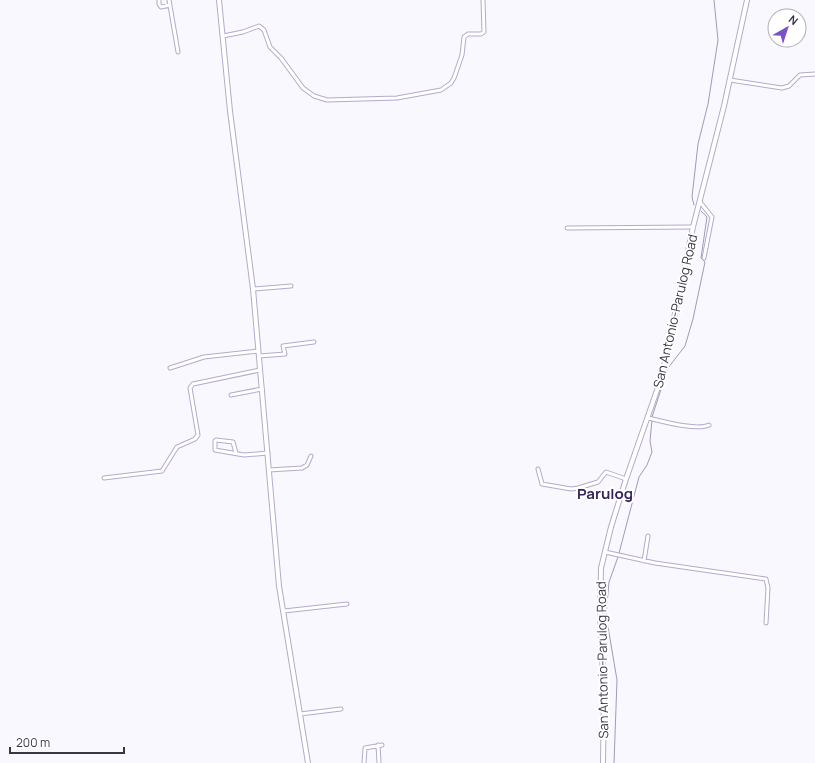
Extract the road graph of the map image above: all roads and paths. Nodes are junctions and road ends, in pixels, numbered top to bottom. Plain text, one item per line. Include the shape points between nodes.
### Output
1 (159, 0) edge
2 (169, 0) edge
3 (219, 0) edge
4 (483, 0) edge
5 (747, 0) edge
6 (170, 5) junction
7 (223, 36) junction
8 (178, 52) dead end
9 (815, 74) edge
10 (730, 80) junction
11 (700, 202) junction
12 (694, 227) junction
13 (567, 228) dead end
14 (704, 258) dead end
15 (291, 286) dead end
16 (253, 289) junction
17 (314, 342) dead end
18 (258, 354) junction
19 (170, 368) dead end
20 (260, 370) junction
21 (262, 389) junction
22 (231, 395) dead end
23 (650, 418) junction
24 (709, 425) dead end
25 (236, 453) junction
26 (268, 454) junction
27 (311, 456) dead end
28 (538, 469) dead end
29 (269, 470) junction
30 (104, 478) dead end
31 (626, 479) junction
32 (648, 536) dead end
33 (605, 552) junction
34 (644, 561) junction
35 (347, 604) dead end
36 (284, 611) junction
37 (766, 623) dead end
38 (340, 709) dead end
39 (300, 714) junction
40 (378, 745) junction
41 (382, 745) dead end
42 (308, 763) edge
43 (364, 763) edge
44 (379, 763) edge
45 (603, 763) edge

1 - 6 street via 161,7
2 - 6 street
3 - 7 street
4 - 7 street via 484,32 464,37 460,61 451,83 441,90 397,98 327,100 314,96 303,88 270,47 264,30 259,26
5 - 10 street, San Antonio-Parulog Road
6 - 8 street
7 - 16 street
9 - 10 street via 800,75 789,86 782,88
10 - 11 street, San Antonio-Parulog Road
11 - 12 street, San Antonio-Parulog Road
11 - 14 street via 712,217
12 - 13 street
12 - 23 street, San Antonio-Parulog Road via 662,376
15 - 16 street
16 - 18 street
17 - 18 street via 283,346 284,354
18 - 19 street via 204,357
18 - 20 street
20 - 21 street
20 - 30 street via 193,384 190,388 198,435 177,447 162,471
21 - 22 street
21 - 26 street
23 - 24 street via 673,425
23 - 31 street, San Antonio-Parulog Road
25 - 25 street via 233,442 214,442 216,450
25 - 26 street
26 - 29 street
27 - 29 street via 307,465 302,468
28 - 31 street via 542,484 571,489 598,482 606,472
29 - 36 street via 279,586
31 - 33 street, San Antonio-Parulog Road via 610,527
32 - 34 street
33 - 34 street
33 - 45 street, San Antonio-Parulog Road via 601,568 600,613 604,694
34 - 37 street via 766,579
35 - 36 street
36 - 39 street
38 - 39 street
39 - 42 street
40 - 41 street
40 - 43 street via 365,748
40 - 44 street

